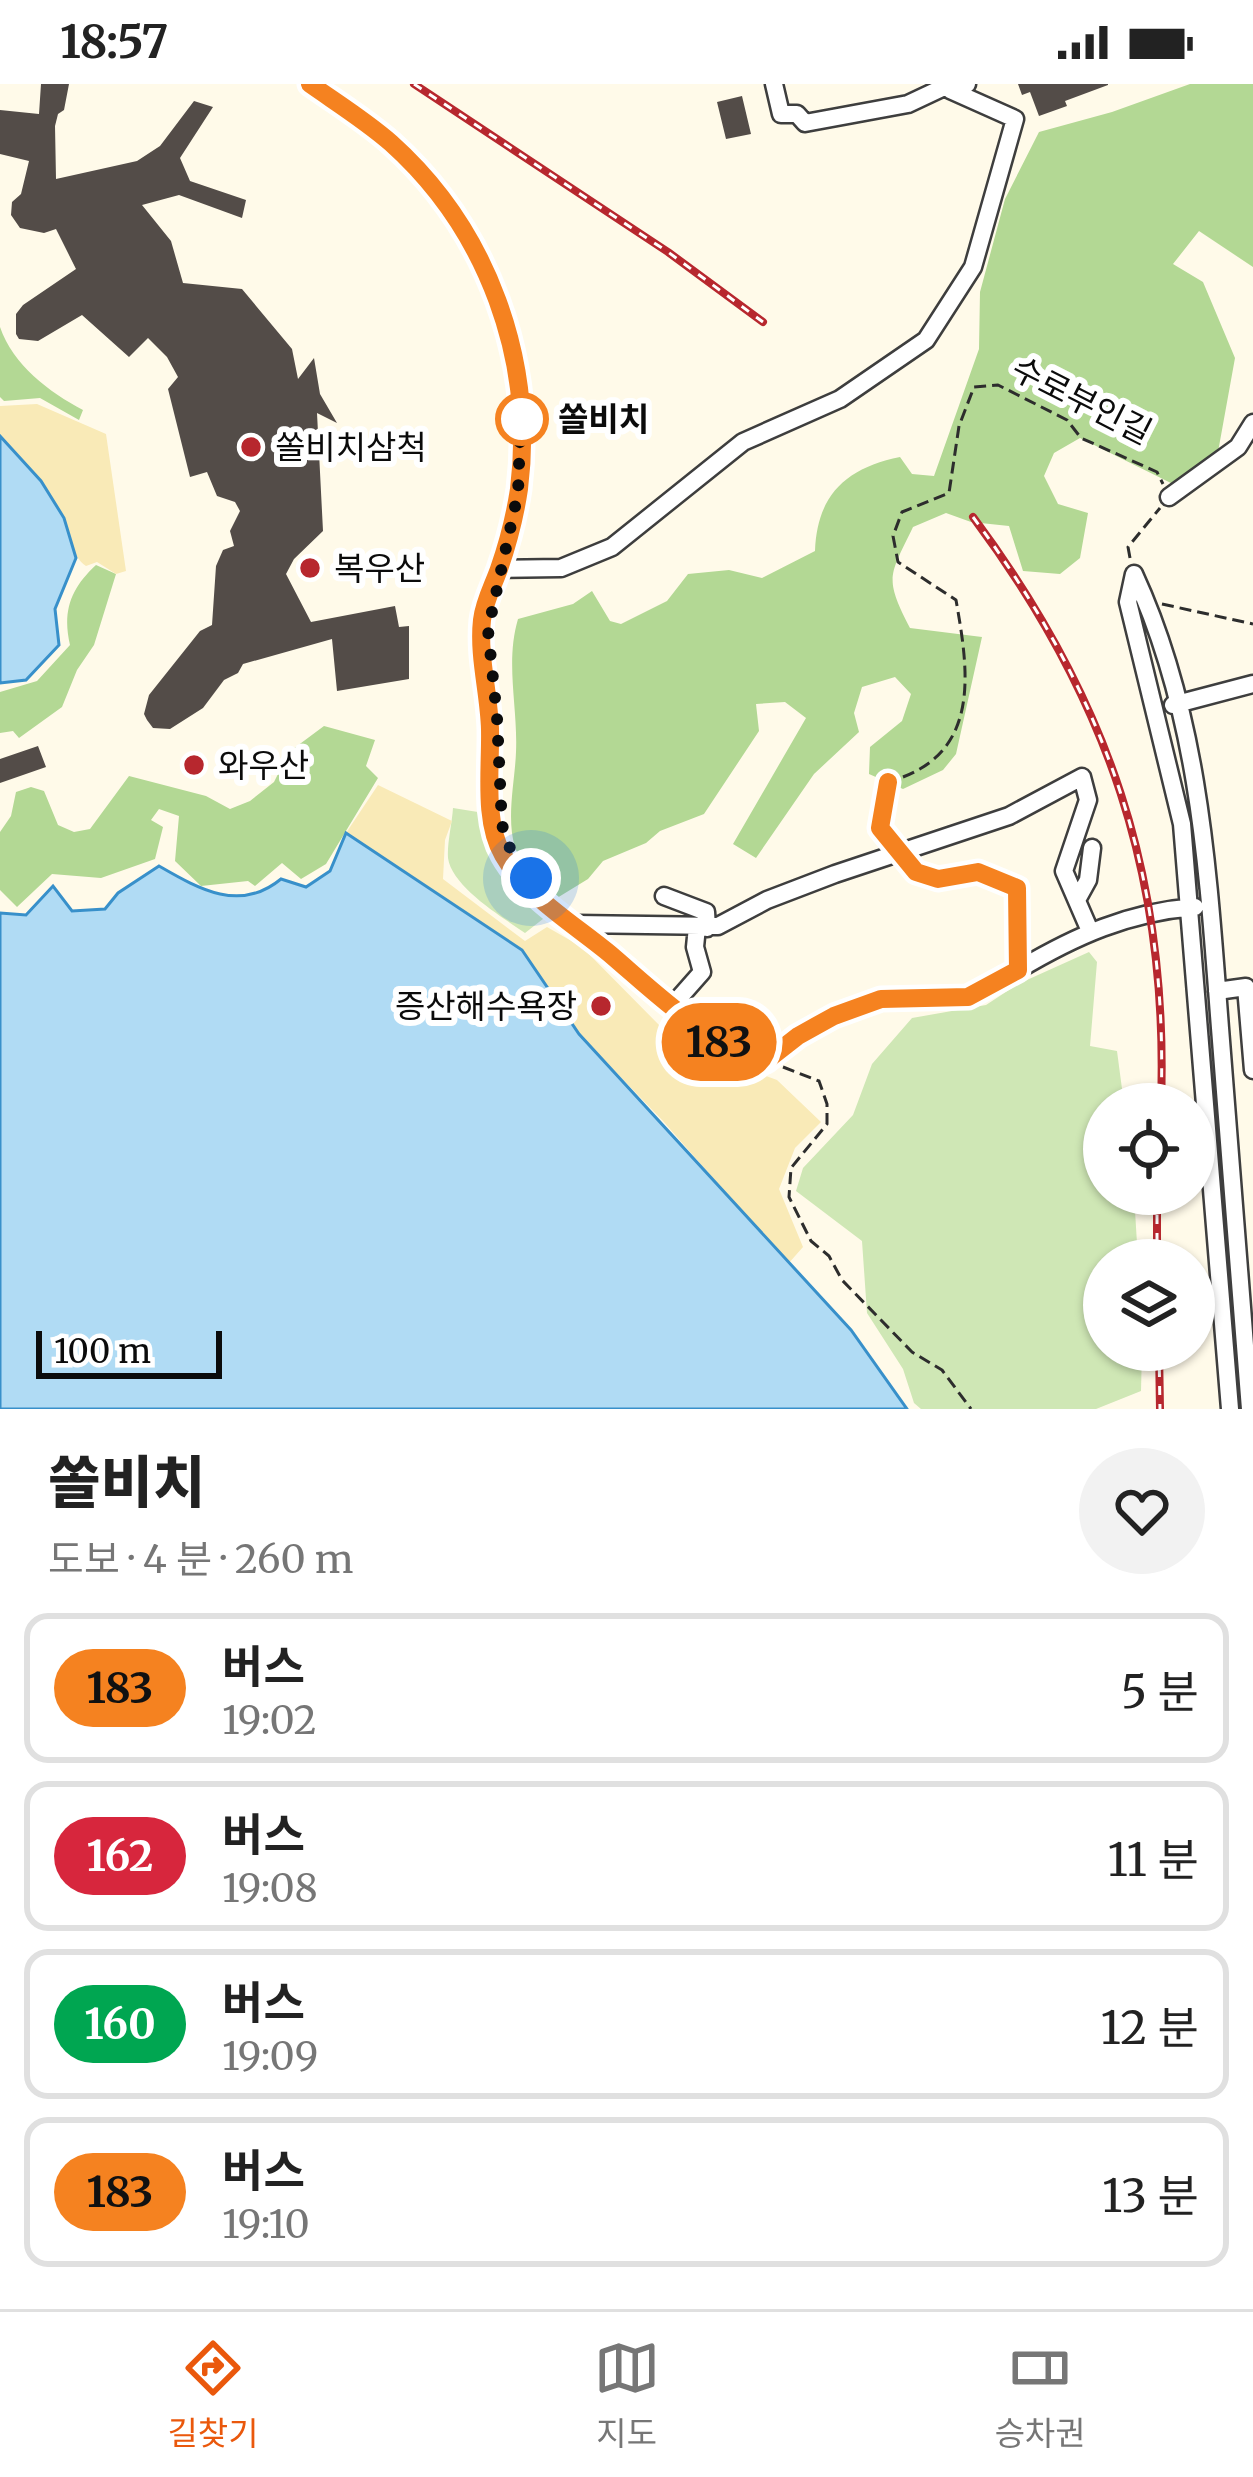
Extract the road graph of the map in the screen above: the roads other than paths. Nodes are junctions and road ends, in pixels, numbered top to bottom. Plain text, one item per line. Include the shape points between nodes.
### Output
1 (310, 84) edge
2 (773, 84) edge
3 (958, 87) edge
4 (1253, 423) edge
5 (1169, 497) road end
6 (499, 569) junction
7 (1253, 684) edge
8 (1180, 704) junction
9 (1156, 708) junction
10 (888, 782) road end
11 (1092, 848) dead end
12 (900, 850) junction
13 (664, 896) dead end
14 (1077, 900) junction
15 (1211, 906) junction
16 (1189, 907) junction
17 (574, 924) junction
18 (702, 928) junction
19 (1090, 931) junction
20 (1018, 970) junction
21 (1217, 991) junction
22 (672, 1006) junction
23 (1253, 1070) edge
24 (1230, 1409) edge
25 (1250, 1409) edge

1 - 6 street via 393,144 430,183 496,297 515,361 522,430 518,493
2 - 3 street via 781,114 805,123
3 - 6 street via 1015,119 973,267 926,340 840,399 743,442 612,547 561,568
4 - 5 street via 1238,447
6 - 17 street via 481,633 495,837 522,879
7 - 8 street
8 - 9 street
8 - 9 street via 1134,574 1129,602
8 - 15 street
9 - 16 street via 1182,824
10 - 12 street via 880,828
11 - 14 street
12 - 14 street via 1009,816 1082,777 1088,800 1064,871
12 - 18 street
12 - 20 street via 916,872 938,879 978,872 1017,888
13 - 18 street via 706,912
14 - 19 street
15 - 16 street
15 - 21 street
16 - 19 street
16 - 24 street
17 - 18 street
17 - 22 street
18 - 22 street via 694,947 702,972
19 - 20 street
20 - 22 street via 968,997 881,999 834,1016 766,1061 725,1046
21 - 23 street via 1246,987
21 - 25 street

